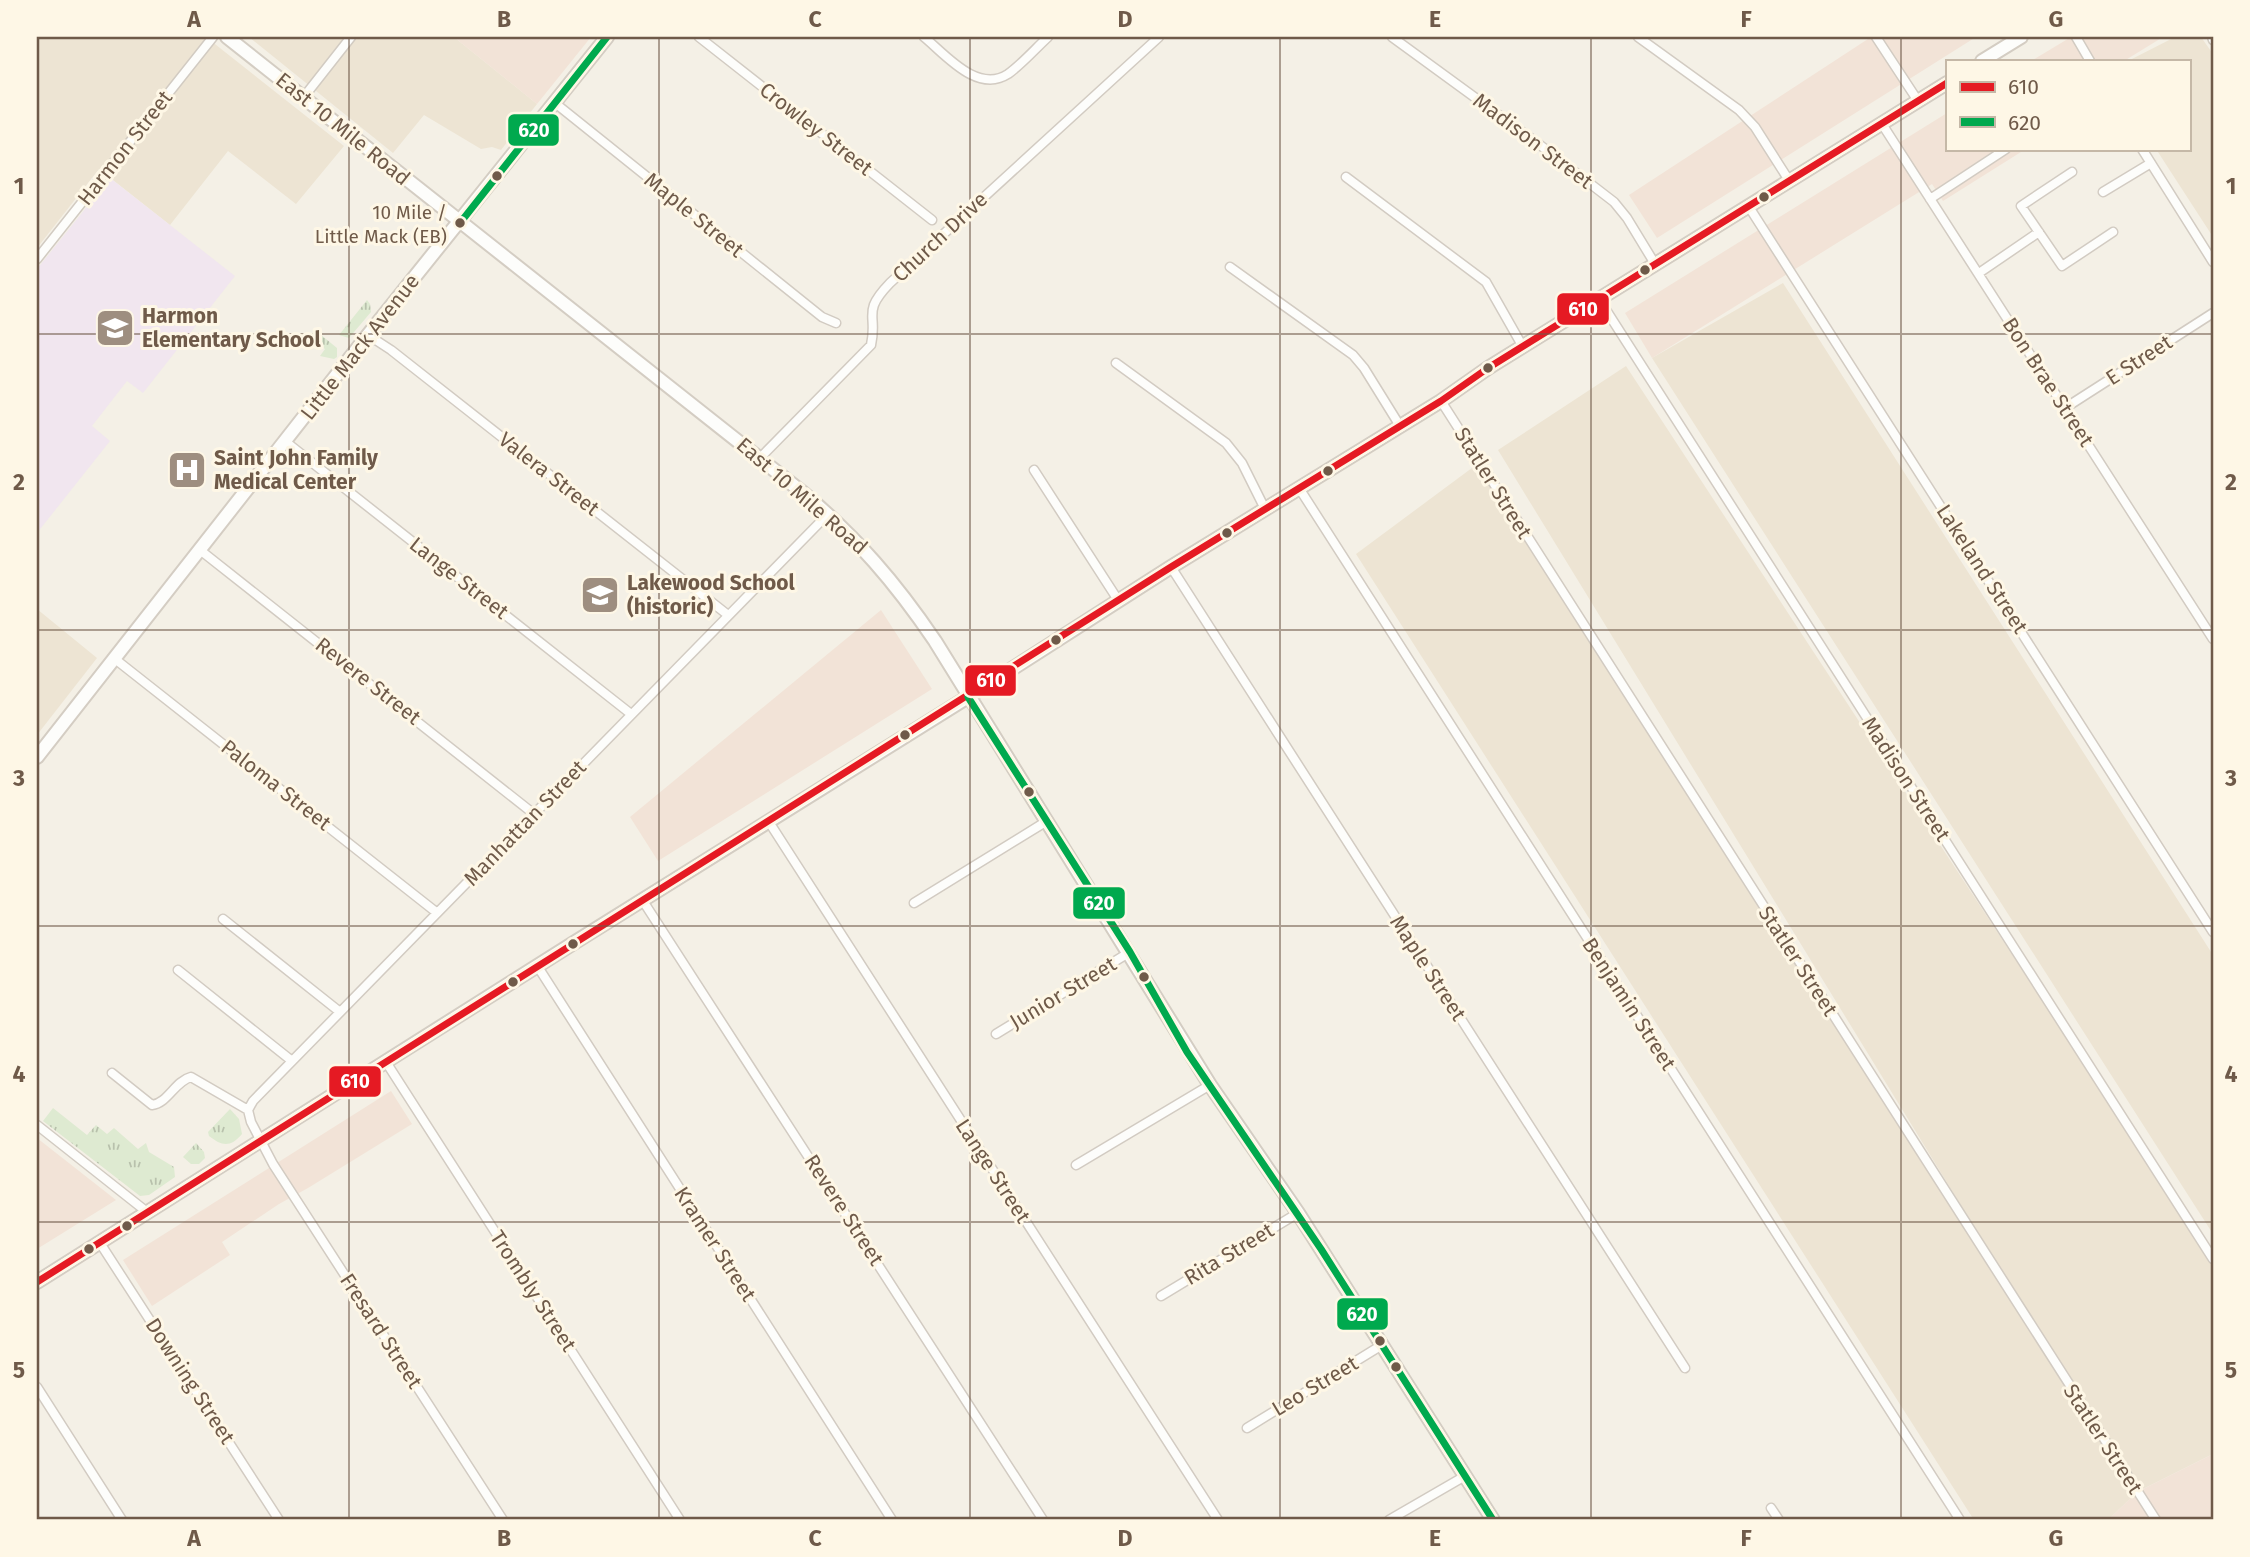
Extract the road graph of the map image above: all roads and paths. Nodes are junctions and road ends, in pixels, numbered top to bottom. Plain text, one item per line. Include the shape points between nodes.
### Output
1 (213, 37) edge
2 (227, 37) edge
3 (351, 37) edge
4 (607, 37) edge
5 (699, 37) edge
6 (924, 37) edge
7 (1048, 37) edge
8 (1158, 37) edge
9 (1392, 37) edge
10 (1638, 37) edge
11 (1876, 37) edge
12 (2021, 37) edge
13 (2076, 37) edge
14 (1984, 60) edge
15 (2090, 60) edge
16 (1946, 84) edge
17 (303, 98) junction
18 (1918, 101) junction
19 (555, 103) junction
20 (1882, 124) junction
21 (2004, 150) edge
22 (2143, 150) edge
23 (2151, 163) junction
24 (2072, 172) dead end
25 (1346, 177) dead end
26 (1790, 182) junction
27 (2103, 192) dead end
28 (1930, 199) junction
29 (1749, 207) junction
30 (932, 220) dead end
31 (460, 223) junction
32 (2039, 232) junction
33 (2113, 232) dead end
34 (37, 259) edge
35 (2213, 262) edge
36 (1655, 264) junction
37 (1230, 267) dead end
38 (1979, 273) junction
39 (1599, 299) junction
40 (2213, 313) edge
41 (836, 323) dead end
42 (368, 335) junction
43 (1523, 347) junction
44 (1116, 363) dead end
45 (1441, 401) junction
46 (2065, 408) junction
47 (1400, 426) junction
48 (286, 442) junction
49 (760, 458) junction
50 (1034, 471) dead end
51 (1299, 488) junction
52 (1265, 509) junction
53 (828, 514) junction
54 (200, 550) junction
55 (1171, 567) junction
56 (1118, 600) junction
57 (728, 615) junction
58 (2213, 639) edge
59 (114, 659) junction
60 (968, 697) junction
61 (631, 714) junction
62 (37, 757) edge
63 (534, 814) junction
64 (1047, 821) junction
65 (769, 822) junction
66 (643, 901) junction
67 (914, 903) dead end
68 (436, 912) junction
69 (223, 919) dead end
70 (2213, 932) edge
71 (1130, 952) junction
72 (538, 967) junction
73 (178, 970) dead end
74 (340, 1012) junction
75 (996, 1034) dead end
76 (292, 1061) junction
77 (386, 1062) junction
78 (111, 1073) dead end
79 (1210, 1085) junction
80 (248, 1110) junction
81 (37, 1125) edge
82 (260, 1141) junction
83 (1076, 1165) dead end
84 (147, 1212) junction
85 (1298, 1213) junction
86 (100, 1243) junction
87 (2213, 1258) edge
88 (37, 1282) edge
89 (1161, 1296) dead end
90 (1382, 1345) junction
91 (1685, 1368) dead end
92 (37, 1387) edge
93 (1247, 1427) dead end
94 (1465, 1476) junction
95 (1771, 1508) dead end
96 (122, 1520) edge
97 (279, 1520) edge
98 (503, 1520) edge
99 (680, 1520) edge
100 (892, 1520) edge
101 (1042, 1520) edge
102 (1218, 1520) edge
103 (1389, 1520) edge
104 (1493, 1520) edge
105 (1779, 1520) edge
106 (1959, 1520) edge
107 (2156, 1520) edge

1 - 34 street, Harmon Street
2 - 17 main road, East 10 Mile Road
3 - 17 street
4 - 19 main road, Little Mack Avenue
5 - 30 street, Crowley Street
6 - 7 street via 969,74 988,80 1007,74
8 - 49 street, Church Drive via 879,294 870,320 871,345
9 - 36 street, Madison Street via 1614,202
10 - 26 street via 1747,117
11 - 18 street
12 - 14 main road
13 - 15 street
16 - 18 main road
17 - 31 main road, East 10 Mile Road
18 - 20 main road
19 - 31 main road, Little Mack Avenue
19 - 41 street, Maple Street via 822,317
20 - 26 main road
20 - 28 street, Bon Brae Street
21 - 28 street
22 - 23 street
23 - 27 street
23 - 35 street
24 - 32 street via 2021,206
25 - 43 street via 1486,282
26 - 29 main road
28 - 38 street, Bon Brae Street
29 - 36 main road
29 - 70 street, Lakeland Street
31 - 42 main road, Little Mack Avenue
31 - 49 main road, East 10 Mile Road
32 - 33 street via 2062,266
32 - 38 street
36 - 39 main road
37 - 47 street via 1353,355
38 - 46 street, Bon Brae Street
39 - 43 main road
39 - 87 street, Madison Street
40 - 46 street, E Street
42 - 48 main road, Little Mack Avenue
42 - 57 street, Valera Street
43 - 45 main road
44 - 52 street via 1226,443 1242,463
45 - 47 main road
45 - 107 street, Statler Street
46 - 58 street, Bon Brae Street
47 - 51 main road
48 - 54 main road, Little Mack Avenue
48 - 61 street, Lange Street
49 - 53 main road, East 10 Mile Road
50 - 56 street
51 - 52 main road
51 - 106 street, Benjamin Street
52 - 55 main road
53 - 57 street, Manhattan Street
53 - 60 main road, East 10 Mile Road via 906,597
54 - 59 main road, Little Mack Avenue
54 - 63 street, Revere Street
55 - 56 main road
55 - 91 street, Maple Street
56 - 60 main road
57 - 61 street, Manhattan Street
59 - 62 main road, Little Mack Avenue
59 - 68 street, Paloma Street
60 - 64 main road, East 10 Mile Road
60 - 65 main road
61 - 63 street, Manhattan Street
63 - 68 street, Manhattan Street
64 - 67 street
64 - 71 main road, East 10 Mile Road
65 - 66 main road
65 - 102 street, Lange Street
66 - 72 main road
66 - 101 street, Revere Street
68 - 74 street, Manhattan Street
69 - 74 street
71 - 75 street, Junior Street
71 - 79 main road, East 10 Mile Road
72 - 77 main road
72 - 100 street, Kramer Street
73 - 76 street
74 - 76 street, Manhattan Street
76 - 80 street, Manhattan Street
77 - 82 main road
77 - 99 street, Trombly Street
78 - 80 street via 152,1105 191,1077
79 - 83 street
79 - 85 main road, East 10 Mile Road
80 - 82 street
81 - 84 street
82 - 84 main road
82 - 98 street, Fresard Street
84 - 86 main road
85 - 89 street, Rita Street
85 - 90 main road, East 10 Mile Road
86 - 88 main road
86 - 97 street, Downing Street
90 - 93 street, Leo Street
90 - 94 main road, East 10 Mile Road
92 - 96 street
94 - 103 street
94 - 104 main road, East 10 Mile Road
95 - 105 street

